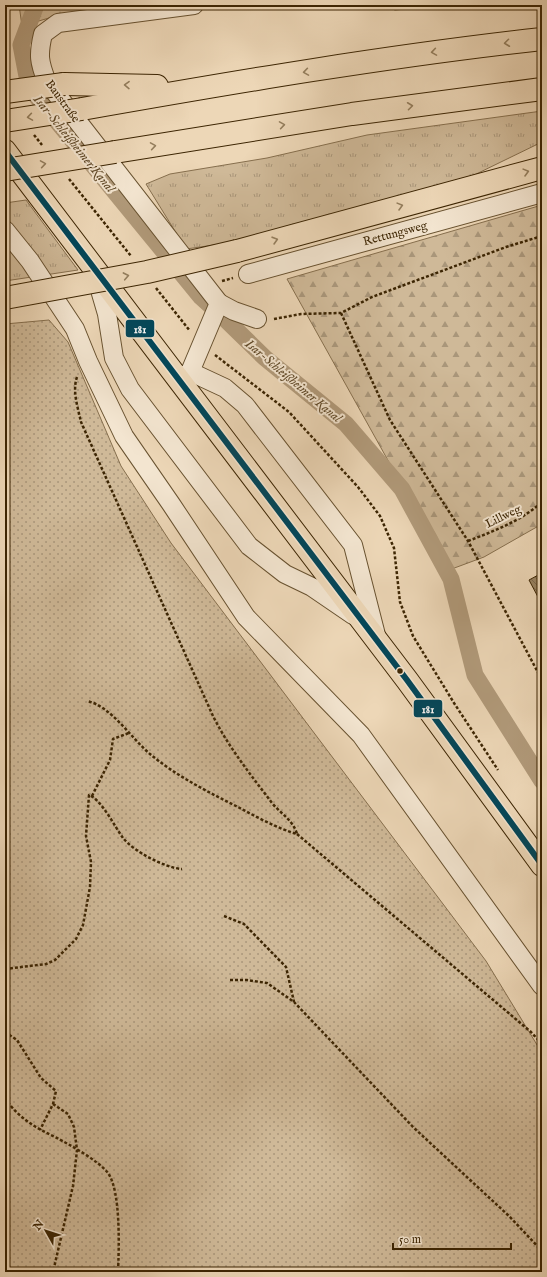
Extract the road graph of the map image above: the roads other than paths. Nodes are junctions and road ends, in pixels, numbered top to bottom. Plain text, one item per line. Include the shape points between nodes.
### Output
1 (194, 5) edge
2 (542, 39) edge
3 (208, 87) junction
4 (542, 89) edge
5 (5, 92) edge
6 (5, 121) edge
7 (5, 151) edge
8 (542, 168) edge
9 (5, 170) edge
10 (542, 193) edge
11 (5, 230) edge
12 (94, 268) junction
13 (248, 274) road end
14 (5, 298) edge
15 (218, 305) junction
16 (257, 319) road end
17 (184, 376) junction
18 (362, 622) junction
19 (379, 644) junction
20 (542, 865) edge
21 (542, 986) edge

1 - 15 lane, Baustraße via 58,23 43,34 39,63 47,82 206,286
2 -> 3 main road
3 -> 5 main road, bridge via 64,84
3 -> 6 main road, bridge
9 -> 4 main road, bridge via 352,114
7 - 12 main road
14 -> 8 main road, bridge via 147,272 238,251
10 - 13 lane, Rettungsweg
11 - 21 lane via 30,261 75,329 124,436 246,617 361,735
12 - 17 main road
12 - 18 lane via 107,314 114,358 135,396 249,546 285,574 312,587
15 - 16 lane, Baustraße
15 - 17 lane
17 - 18 main road
17 - 19 lane via 225,388 245,405 353,545
18 - 19 main road
19 - 20 main road

